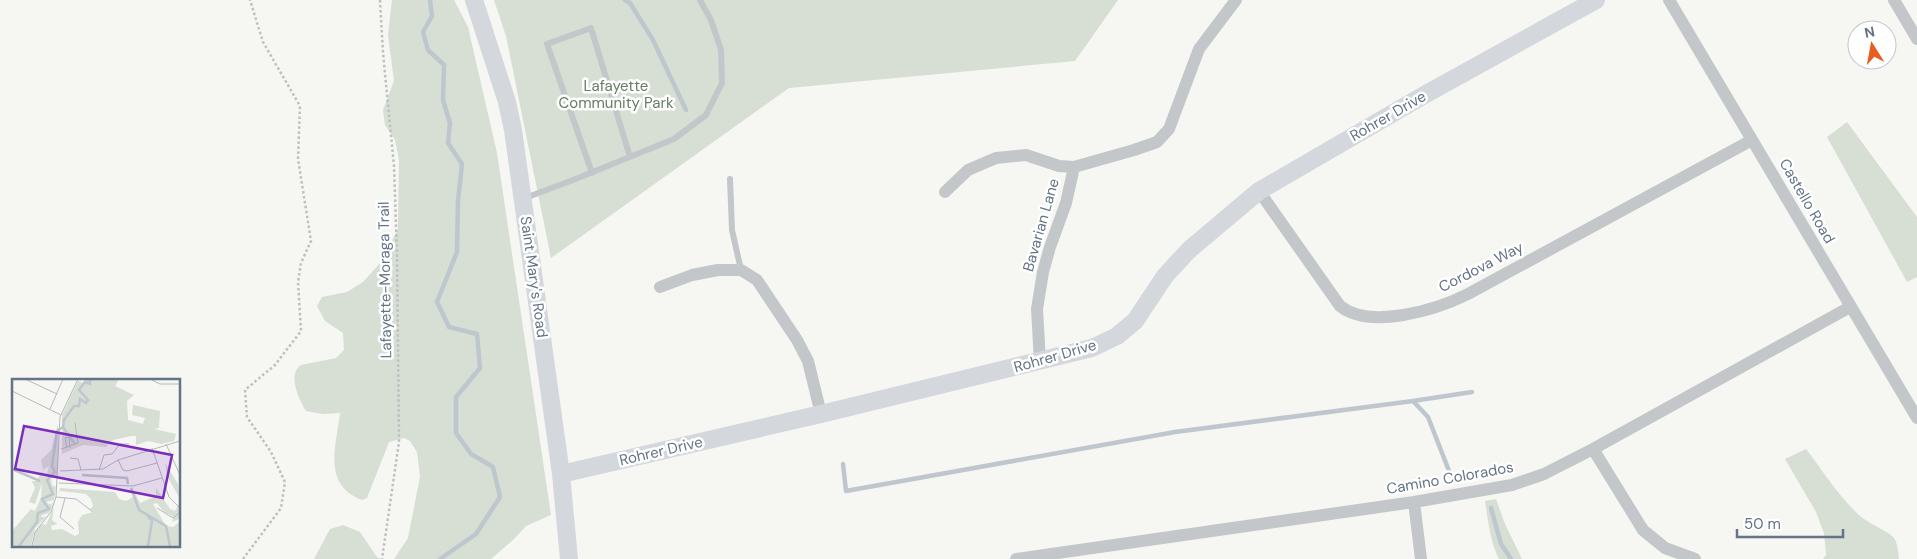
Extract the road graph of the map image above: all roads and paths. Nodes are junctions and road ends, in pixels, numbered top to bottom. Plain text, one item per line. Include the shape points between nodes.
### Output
1 (250, 0) edge
2 (380, 0) edge
3 (474, 0) edge
4 (700, 0) edge
5 (1236, 0) edge
6 (1596, 0) edge
7 (1669, 0) edge
8 (1894, 0) edge
9 (1917, 39) edge
10 (1752, 140) junction
11 (630, 157) junction
12 (1074, 167) junction
13 (592, 173) junction
14 (730, 179) dead end
15 (1259, 191) junction
16 (945, 192) dead end
17 (523, 198) junction
18 (741, 270) junction
19 (660, 287) dead end
20 (1850, 307) junction
21 (1040, 362) junction
22 (821, 414) junction
23 (1917, 418) edge
24 (1593, 449) junction
25 (561, 474) junction
26 (1414, 502) junction
27 (243, 559) edge
28 (382, 559) edge
29 (569, 559) edge
30 (1016, 559) edge
31 (1421, 559) edge
32 (1695, 559) edge

1 - 27 path via 263,42 300,106 298,159 311,241 301,264 298,282 301,331 275,365 245,390 247,417 285,482 281,508
2 - 28 path, Lafayette-Moraga Trail via 394,166 399,442
3 - 17 street, Saint Mary's Road via 507,102
4 - 11 lane via 721,50 722,83 706,115 674,139
5 - 12 street, Bavarian Lane via 1199,49 1169,129 1157,142
6 - 15 street, Rohrer Drive
7 - 10 street, Castello Road
8 - 9 street
10 - 15 street, Cordova Way via 1450,303 1378,317 1358,315 1340,306
10 - 20 street, Castello Road
11 - 13 lane
11 - 13 lane via 591,28 547,44
12 - 16 street via 1059,166 1026,155 996,158 968,170
12 - 21 street, Bavarian Lane via 1040,290 1037,309
13 - 17 lane
14 - 18 lane via 732,230
15 - 21 street, Rohrer Drive via 1189,250 1165,276 1136,321 1117,336 1092,348
17 - 25 street, Saint Mary's Road
18 - 19 street via 692,275
18 - 22 street via 757,280 797,340 808,361
20 - 23 street, Castello Road
20 - 24 street, Camino Colorados
21 - 22 street, Rohrer Drive
22 - 25 street, Rohrer Drive
24 - 26 street, Camino Colorados via 1544,474 1512,485
24 - 32 street via 1643,530 1665,548
25 - 29 street, Saint Mary's Road
26 - 30 street, Camino Colorados
26 - 31 street

